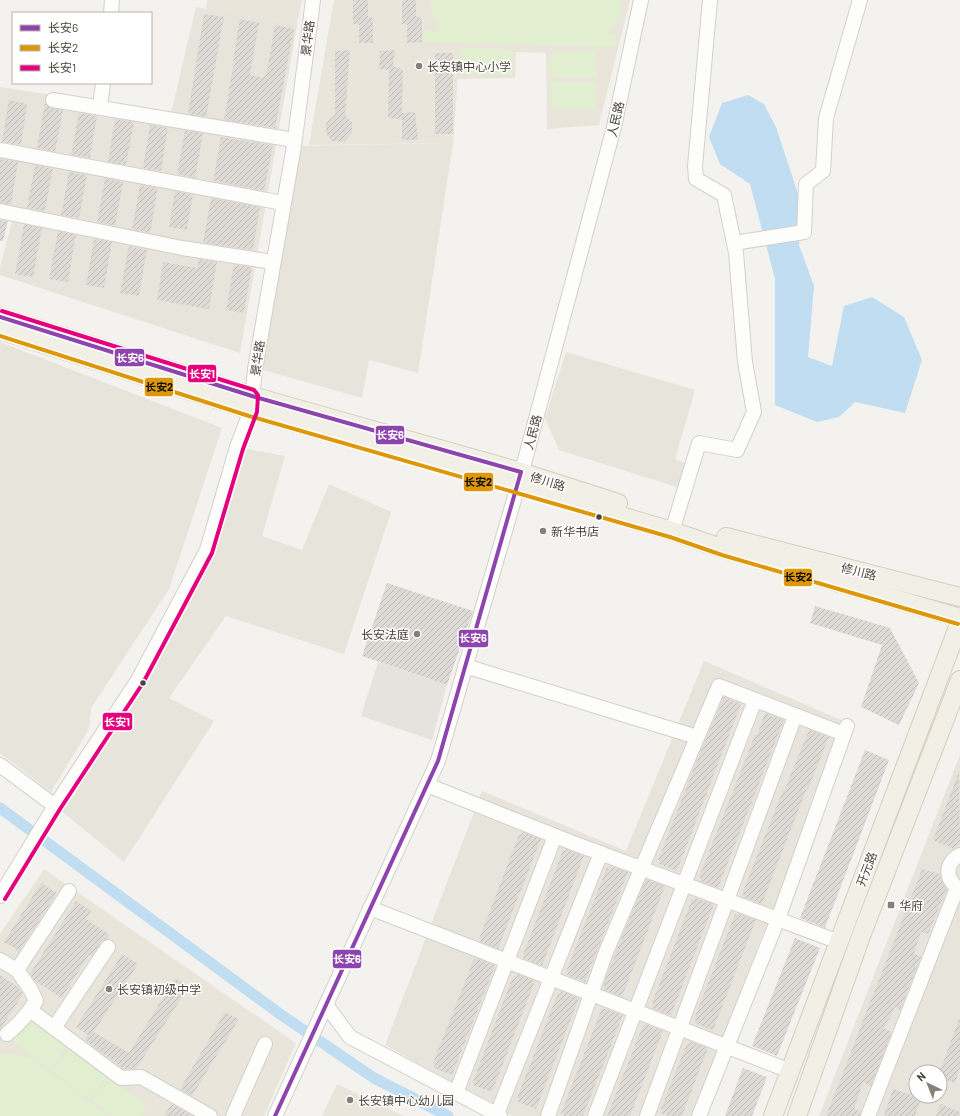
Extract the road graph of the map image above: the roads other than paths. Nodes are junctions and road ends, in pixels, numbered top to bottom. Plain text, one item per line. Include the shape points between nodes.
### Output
1 (112, 0) edge
2 (312, 0) edge
3 (641, 0) edge
4 (710, 0) edge
5 (860, 0) edge
6 (110, 12) edge
7 (102, 84) edge
8 (53, 100) dead end
9 (100, 107) junction
10 (294, 140) junction
11 (0, 150) edge
12 (283, 203) junction
13 (0, 211) edge
14 (734, 243) junction
15 (273, 262) junction
16 (0, 317) edge
17 (0, 330) edge
18 (252, 403) junction
19 (520, 479) junction
20 (674, 526) junction
21 (960, 597) edge
22 (960, 618) edge
23 (960, 622) edge
24 (465, 666) junction
25 (960, 680) edge
26 (755, 700) junction
27 (795, 716) junction
28 (697, 737) junction
29 (0, 766) edge
30 (427, 785) junction
31 (55, 806) junction
32 (555, 836) junction
33 (601, 853) junction
34 (960, 855) edge
35 (642, 868) junction
36 (684, 884) junction
37 (959, 888) edge
38 (69, 891) dead end
39 (0, 896) edge
40 (727, 900) junction
41 (370, 908) junction
42 (778, 919) junction
43 (839, 942) junction
44 (108, 946) dead end
45 (0, 960) edge
46 (507, 961) junction
47 (17, 970) junction
48 (551, 978) junction
49 (591, 994) junction
50 (324, 1008) junction
51 (30, 1010) junction
52 (635, 1011) junction
53 (54, 1028) junction
54 (679, 1028) junction
55 (7, 1034) dead end
56 (265, 1044) dead end
57 (728, 1047) junction
58 (790, 1071) junction
59 (456, 1093) junction
60 (207, 1115) edge
61 (498, 1115) edge
62 (233, 1116) edge
63 (275, 1116) edge
64 (548, 1116) edge
65 (595, 1116) edge
66 (647, 1116) edge
67 (699, 1116) edge
68 (773, 1116) edge
69 (797, 1116) edge
70 (868, 1116) edge

1 - 6 street
2 - 10 street, 景华路
3 - 19 street, 人民路 via 614,128
4 - 14 street via 695,166 696,180 724,195
5 - 14 street via 826,118 824,171 806,184 804,232
7 - 9 street
8 - 9 street
9 - 10 street
10 - 12 street, 景华路
11 - 12 street
12 - 15 street, 景华路
13 - 15 street via 182,248
14 - 20 street via 745,362 754,412 737,450 699,443
15 - 18 street, 景华路 via 255,369
16 - 18 main road, 修川路
17 - 18 main road, 修川路
18 - 19 main road, 修川路
18 - 31 street, 景华路 via 208,550 138,680
19 - 20 main road, 修川路
19 - 24 street, 人民路
20 - 21 main road, 修川路
20 - 22 main road, 修川路 via 724,549
23 - 43 main road, 开元路
24 - 28 street
24 - 30 street, 人民路 via 438,761
25 - 69 main road, 开元路 via 864,929
26 - 27 street
26 - 28 street via 719,686
26 - 36 street
27 - 40 street
27 - 42 street via 846,730
28 - 35 street
29 - 31 street
30 - 32 street
30 - 41 street, 人民路
31 - 39 street, 景华路
32 - 33 street
32 - 46 street
33 - 35 street
33 - 48 street
34 - 37 street via 950,864 948,870 951,882
35 - 36 street
35 - 49 street
36 - 40 street
36 - 52 street
37 - 70 street
38 - 47 street
40 - 42 street
40 - 54 street
41 - 46 street
41 - 50 street, 人民路
42 - 43 street
42 - 57 street
43 - 58 main road, 开元路
44 - 53 street
45 - 47 street
46 - 48 street
46 - 59 street
47 - 51 street via 36,1001
48 - 49 street
48 - 61 street
49 - 52 street
49 - 64 street
50 - 59 street via 350,1037
50 - 63 street, 人民路
51 - 53 street
51 - 55 street
52 - 54 street
52 - 65 street
53 - 60 street via 120,1078 141,1077
54 - 57 street
54 - 66 street
56 - 62 street
57 - 58 street
57 - 67 street
58 - 68 main road, 开元路
59 - 61 street

